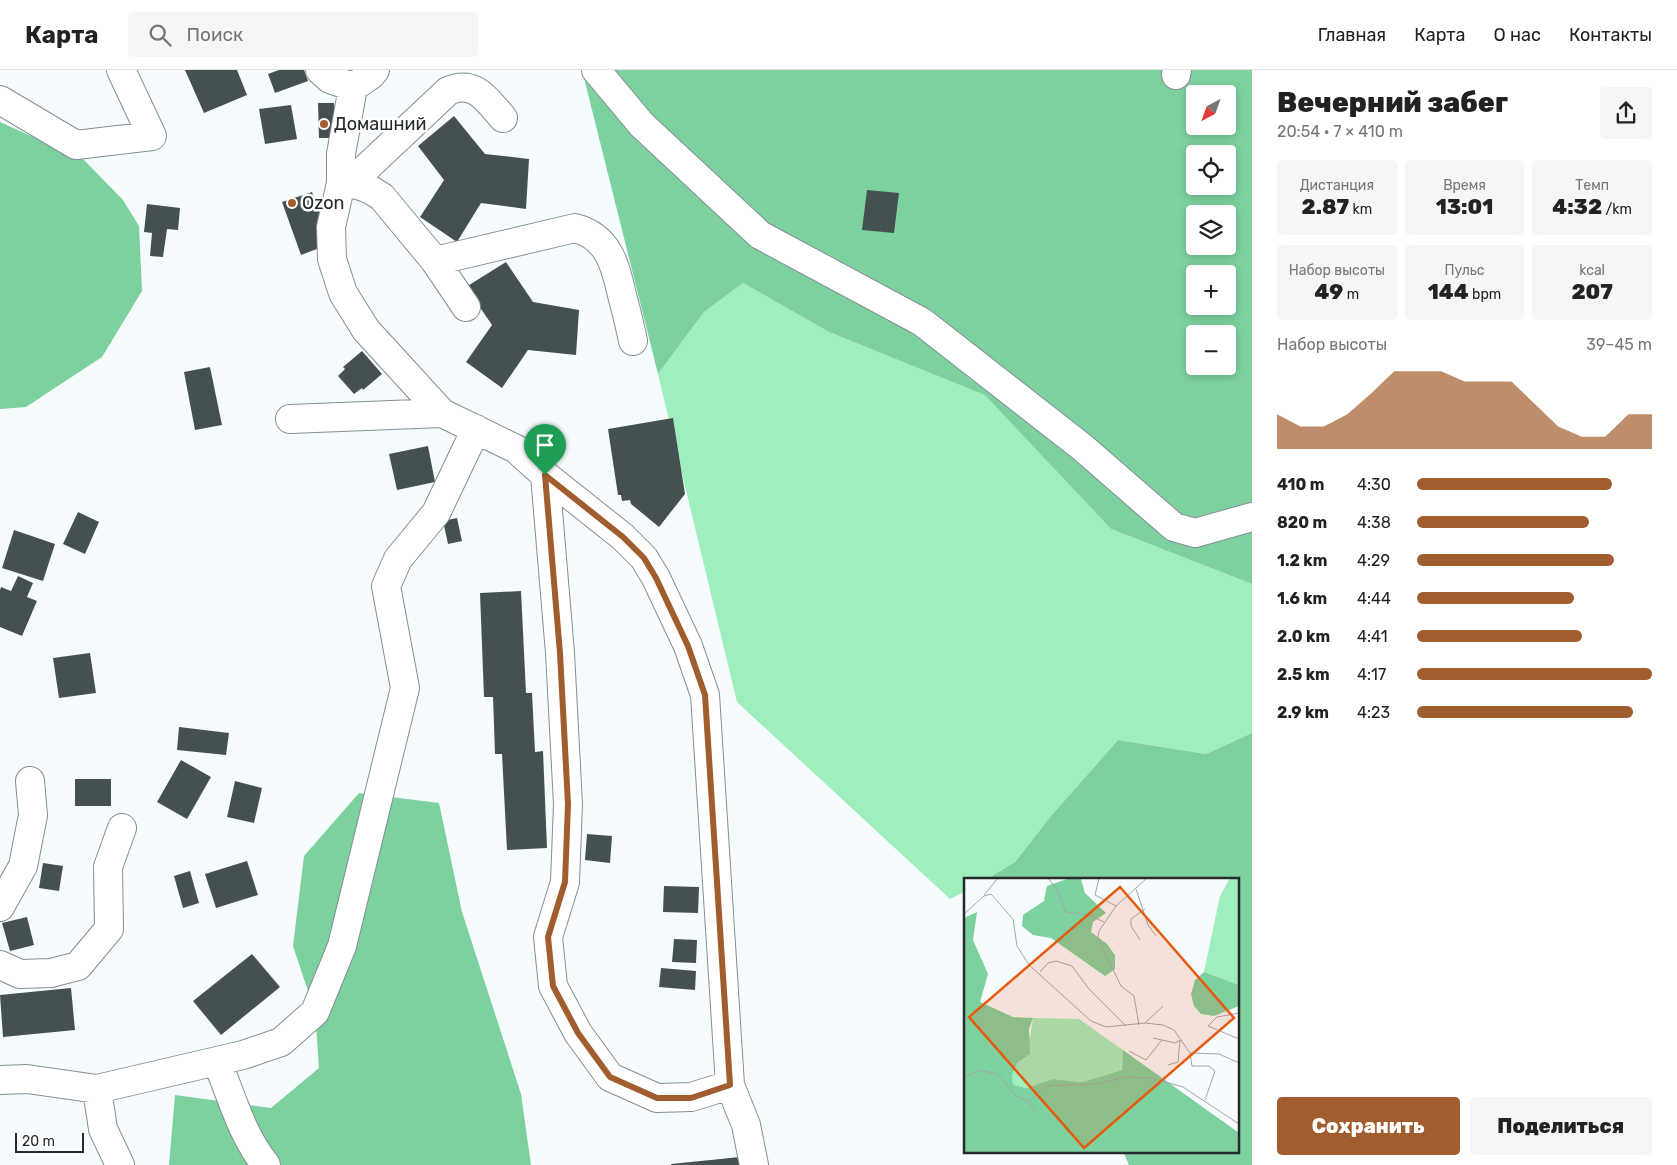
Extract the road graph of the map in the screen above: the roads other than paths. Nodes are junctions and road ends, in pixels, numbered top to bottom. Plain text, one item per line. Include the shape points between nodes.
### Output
1 (121, 70) edge
2 (320, 70) edge
3 (375, 70) edge
4 (596, 70) edge
5 (353, 87) junction
6 (0, 100) edge
7 (503, 118) dead end
8 (344, 184) junction
9 (434, 261) junction
10 (466, 307) dead end
11 (633, 341) dead end
12 (442, 413) junction
13 (290, 419) dead end
14 (476, 429) junction
15 (545, 475) junction
16 (1252, 517) edge
17 (30, 781) dead end
18 (122, 828) dead end
19 (0, 907) edge
20 (0, 965) edge
21 (217, 1061) junction
22 (0, 1080) edge
23 (730, 1085) junction
24 (98, 1090) junction
25 (120, 1165) edge
26 (266, 1165) edge
27 (754, 1165) edge

1 - 6 street via 152,136 76,145
2 - 5 street via 330,79
3 - 5 street
4 - 16 street via 642,125 760,235 922,322 1082,447 1174,527 1195,533
5 - 8 street via 341,154
7 - 8 street via 475,90 456,87
8 - 9 street via 358,185 382,197
8 - 12 street via 331,227 332,259 343,293 366,330
9 - 10 street
9 - 11 street via 575,228 587,232 607,251 615,266
12 - 13 street
12 - 14 street
14 - 15 street via 516,449
14 - 21 street via 436,513 398,558 386,586 405,688 342,946 315,1012 281,1042
15 - 23 street via 623,537 644,558 688,646 705,695
15 - 23 street via 560,653 568,804 565,882 548,937 553,986 578,1033 610,1077 657,1098 691,1098
17 - 19 street via 33,815 23,866
18 - 20 street via 108,867 109,929 78,966 51,973 20,974
21 - 24 street
21 - 26 street via 243,1124
22 - 24 street via 27,1079
23 - 27 street via 746,1125
24 - 25 street via 103,1129

